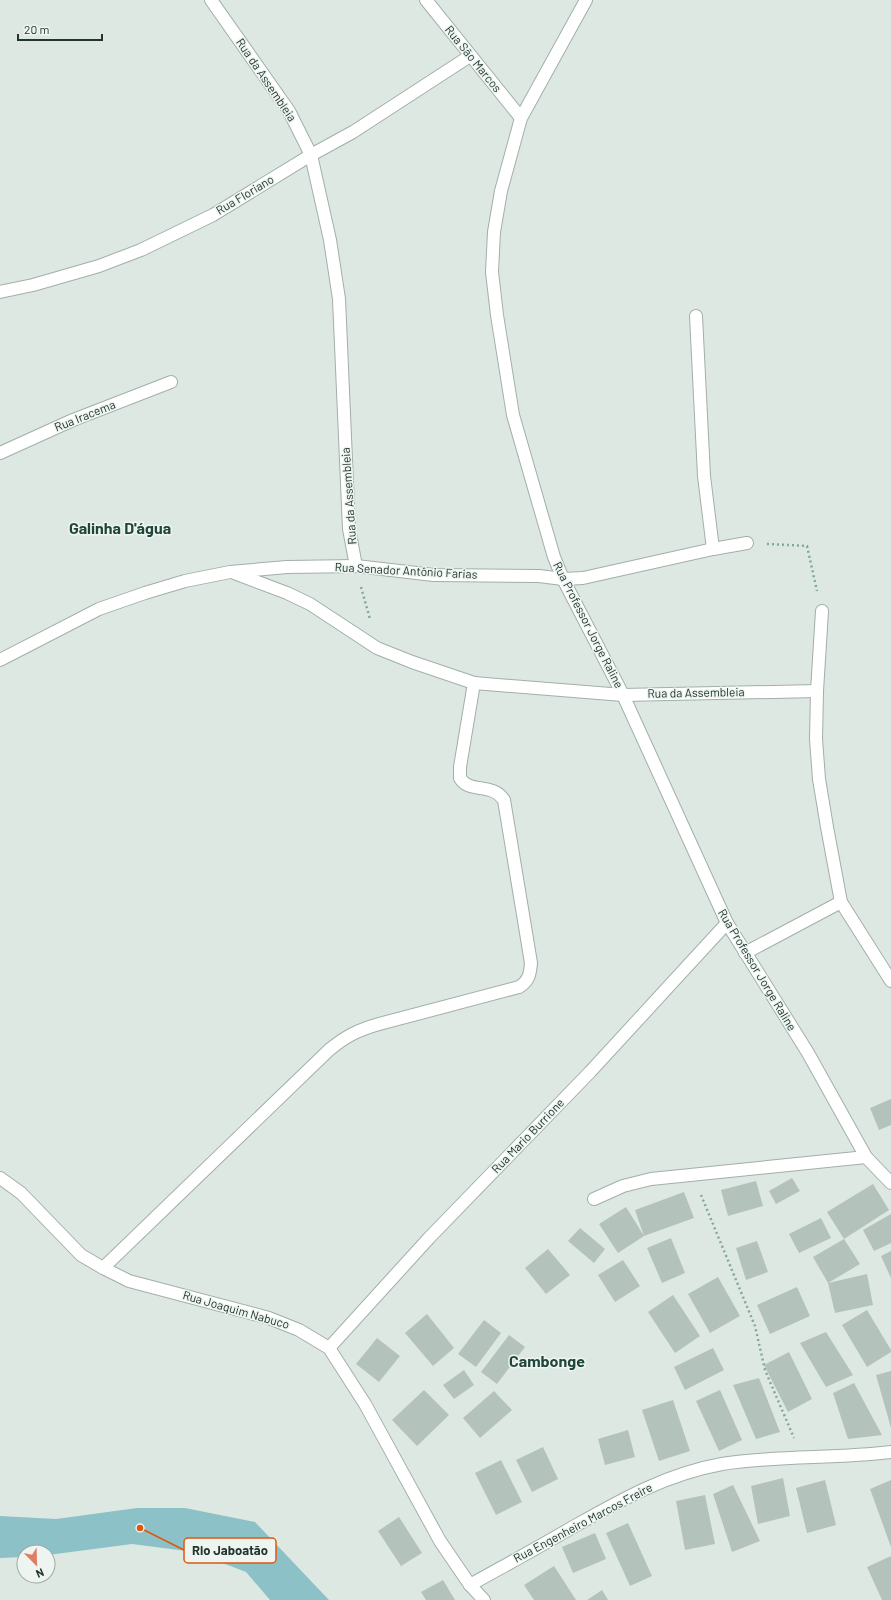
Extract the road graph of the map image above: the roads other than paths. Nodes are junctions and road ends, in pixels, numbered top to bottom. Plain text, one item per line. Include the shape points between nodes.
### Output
1 (211, 0) edge
2 (426, 0) edge
3 (586, 0) edge
4 (470, 56) junction
5 (521, 118) junction
6 (311, 155) junction
7 (0, 292) edge
8 (696, 316) dead end
9 (171, 382) dead end
10 (0, 453) edge
11 (747, 543) road end
12 (713, 549) junction
13 (356, 566) junction
14 (230, 572) junction
15 (563, 579) junction
16 (822, 611) road end
17 (0, 660) edge
18 (474, 682) junction
19 (816, 691) junction
20 (623, 695) junction
21 (841, 902) junction
22 (727, 923) junction
23 (745, 953) junction
24 (891, 982) edge
25 (866, 1158) junction
26 (0, 1178) edge
27 (891, 1183) edge
28 (594, 1199) dead end
29 (103, 1268) junction
30 (329, 1348) junction
31 (891, 1452) edge
32 (470, 1585) junction
33 (484, 1600) edge

1 - 6 street, Rua da Assembleia via 289,111
2 - 4 street, Rua São Marcos
3 - 5 street, Rua Professor Jorge Raline
4 - 5 street, Rua São Marcos
4 - 6 street, Rua Floriano via 353,132
5 - 15 street, Rua Professor Jorge Raline via 501,191 494,232 492,272 513,415 546,533
6 - 7 street, Rua Floriano via 213,215 141,250 99,266
6 - 13 street, Rua da Assembleia via 330,240 339,299 349,529
8 - 12 street via 704,476
9 - 10 street, Rua Iracema via 73,420
11 - 12 street, Rua Senador Antônio Farias
12 - 15 street, Rua Senador Antônio Farias via 583,578
13 - 14 street, Rua Senador Antônio Farias
13 - 15 street, Rua Senador Antônio Farias via 434,575 539,576
14 - 17 street, Rua Senador Antônio Farias via 185,580 99,609
14 - 18 street, Rua da Assembleia via 310,604 377,648
15 - 20 street, Rua Professor Jorge Raline
16 - 19 street
18 - 20 street, Rua da Assembleia
18 - 29 street via 460,778 467,785 496,791 504,800 531,963 527,980 519,987 361,1029 345,1037 323,1055
19 - 20 street, Rua da Assembleia
19 - 21 street via 819,779
20 - 22 street, Rua Professor Jorge Raline
21 - 23 street
21 - 24 street
22 - 23 street, Rua Professor Jorge Raline
22 - 30 street, Rua Mario Burrione via 590,1072 429,1238
23 - 25 street, Rua Professor Jorge Raline via 808,1053
25 - 27 street, Rua Professor Jorge Raline
25 - 28 street via 650,1179 623,1186
26 - 29 street, Rua Joaquim Nabuco via 20,1193 81,1255
29 - 30 street, Rua Joaquim Nabuco via 130,1281 269,1318 299,1330
30 - 32 street, Rua Joaquim Nabuco via 365,1404 440,1541
31 - 32 street, Rua Engenheiro Marcos Freire via 752,1460 679,1475 641,1490
32 - 33 street, Rua Joaquim Nabuco

